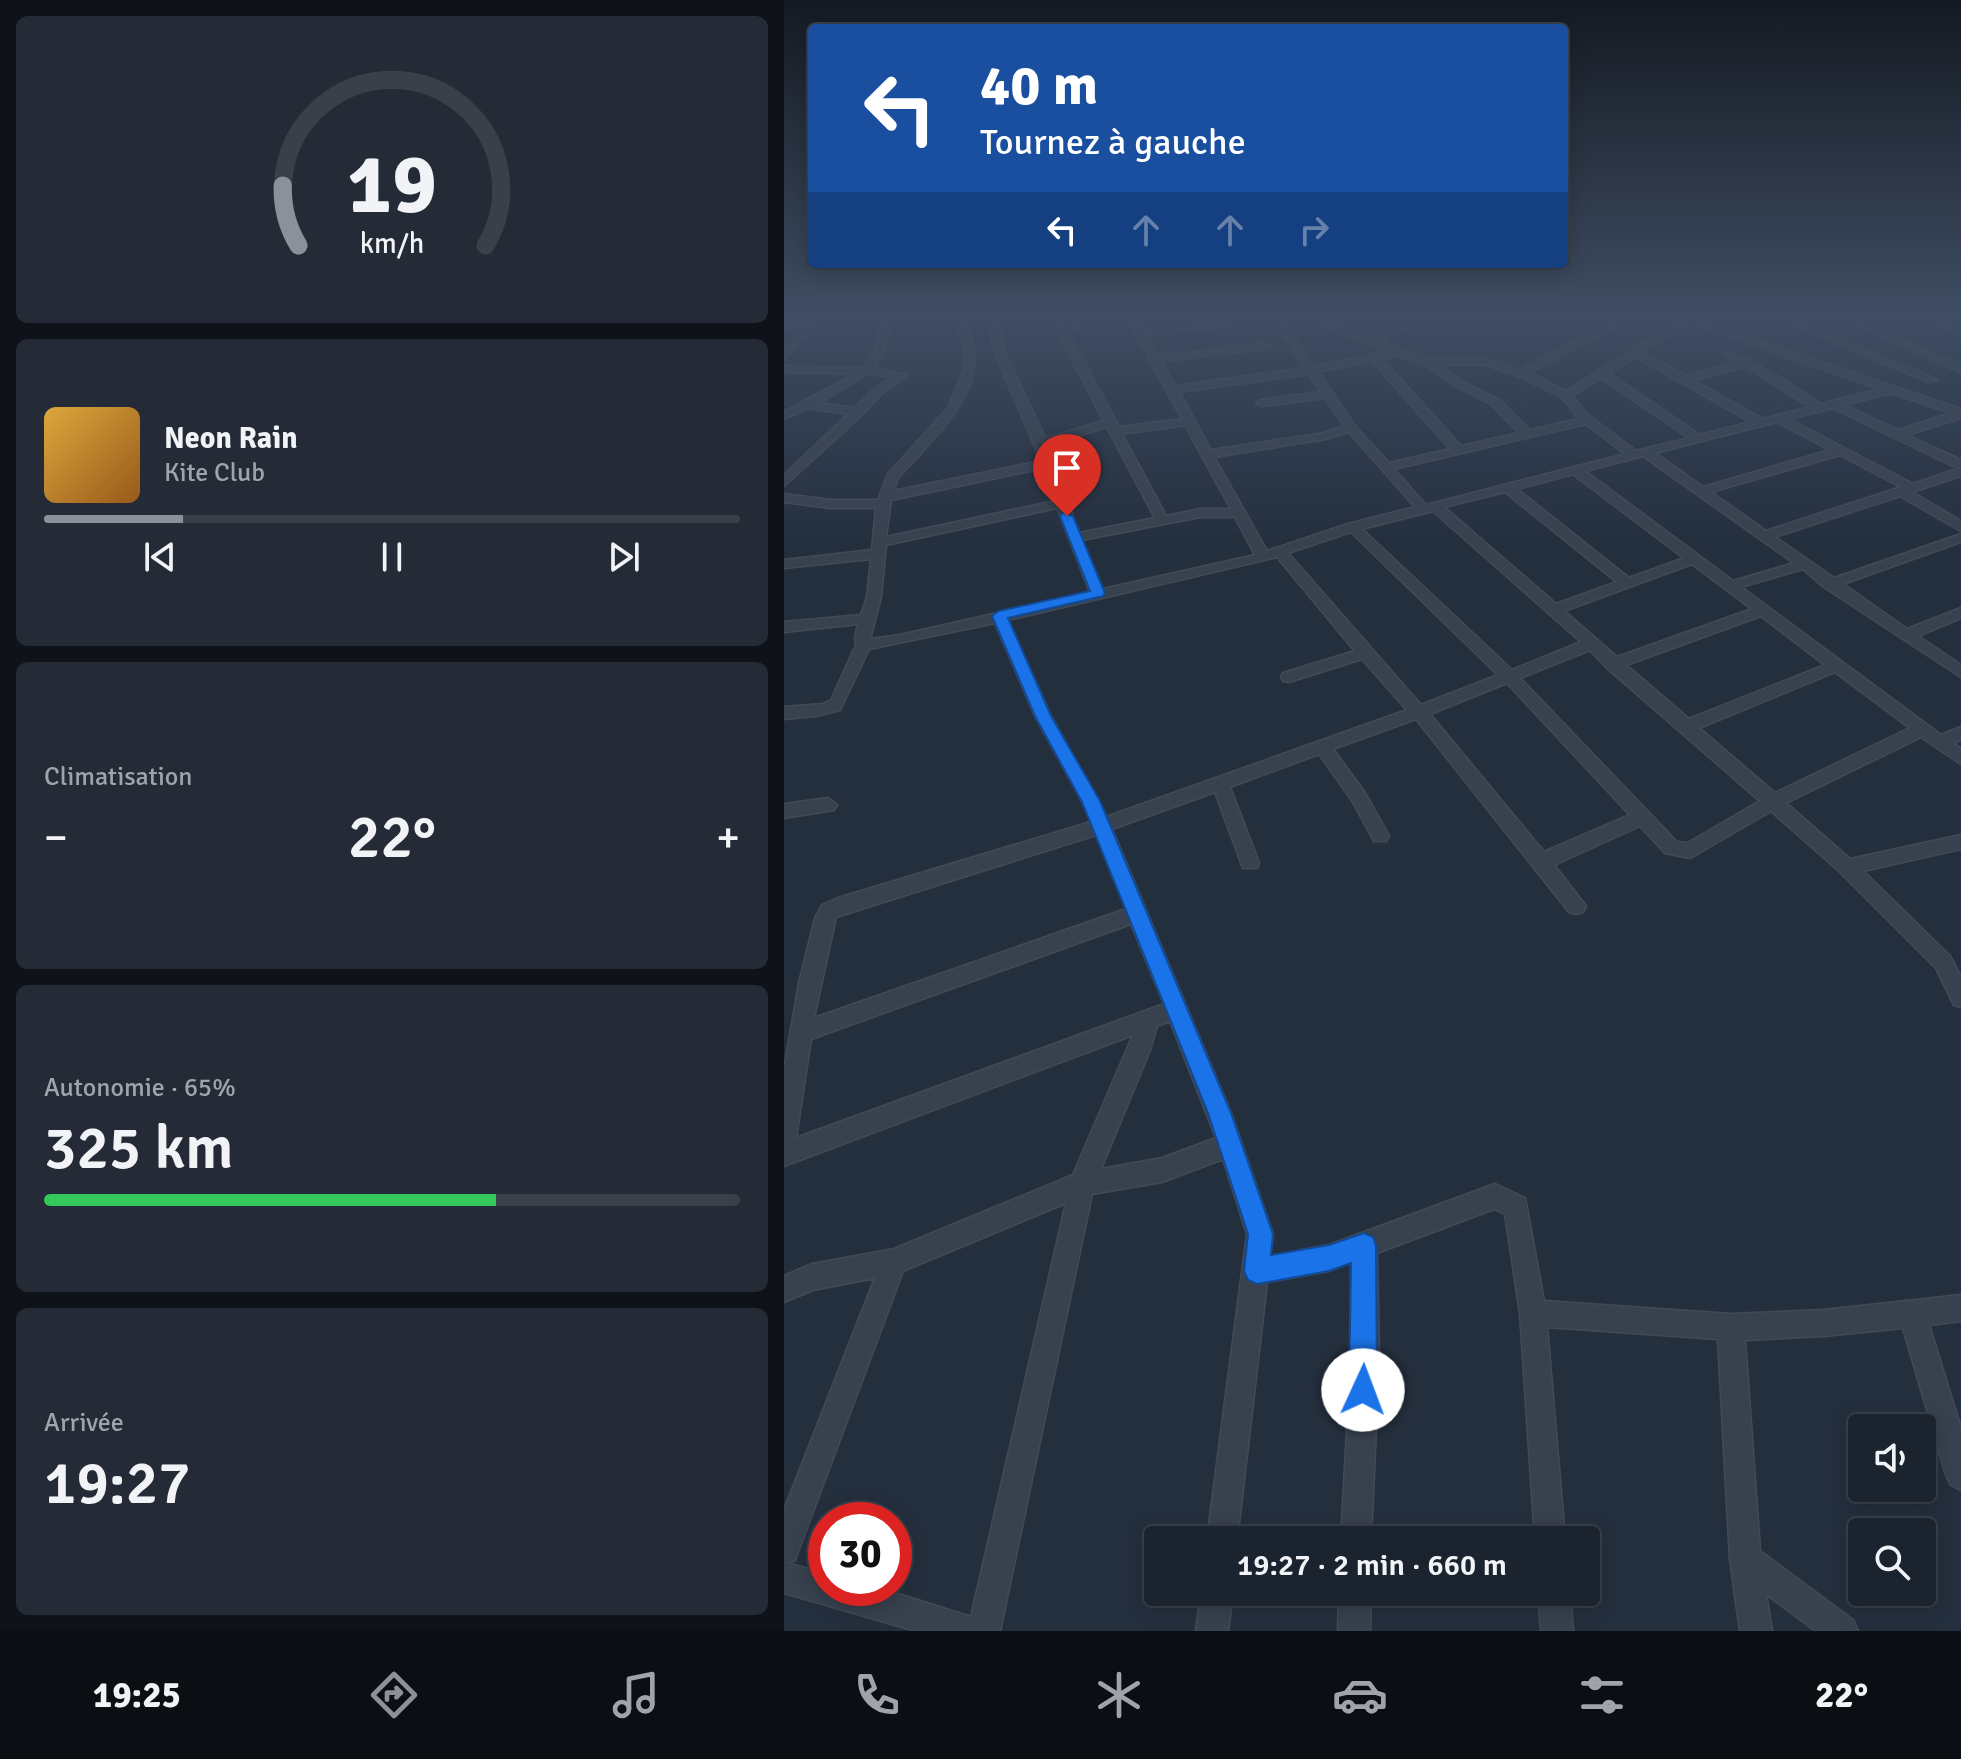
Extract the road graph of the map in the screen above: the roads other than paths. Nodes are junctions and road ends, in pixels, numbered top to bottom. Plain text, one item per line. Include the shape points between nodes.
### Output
1 (832, 389) edge
2 (882, 389) edge
3 (961, 389) edge
4 (1016, 389) edge
5 (1094, 389) edge
6 (1179, 389) edge
7 (1326, 389) edge
8 (1403, 389) edge
9 (1469, 389) edge
10 (1553, 389) edge
11 (1575, 389) edge
12 (1625, 389) edge
13 (1703, 389) edge
14 (1788, 389) edge
15 (1892, 389) edge
16 (1904, 389) edge
17 (1173, 390) joint
18 (1898, 391) junction
19 (1329, 394) junction
20 (1566, 395) junction
21 (1261, 403) dead end
22 (806, 404) junction
23 (1834, 404) junction
24 (1819, 408) junction
25 (859, 412) junction
26 (1961, 413) edge
27 (784, 416) edge
28 (1778, 418) junction
29 (1588, 420) junction
30 (1190, 421) junction
31 (1762, 423) junction
32 (1114, 426) junction
33 (1351, 428) junction
34 (1898, 434) junction
35 (1528, 435) junction
36 (1699, 439) junction
37 (1041, 443) junction
38 (1459, 451) junction
39 (1840, 451) junction
40 (1208, 454) junction
41 (1640, 454) junction
42 (1049, 463) junction
43 (1961, 465) edge
44 (1387, 467) junction
45 (1575, 470) junction
46 (1961, 472) edge
47 (784, 482) edge
48 (1508, 488) junction
49 (1906, 489) junction
50 (1702, 491) junction
51 (784, 498) edge
52 (884, 501) junction
53 (1063, 503) junction
54 (1429, 508) junction
55 (1241, 513) junction
56 (1162, 520) junction
57 (1353, 527) junction
58 (1961, 527) edge
59 (1764, 536) junction
60 (1074, 538) junction
61 (1961, 538) edge
62 (877, 548) junction
63 (1271, 554) junction
64 (1694, 559) junction
65 (784, 564) edge
66 (1803, 565) junction
67 (1627, 583) junction
68 (1829, 584) junction
69 (1729, 586) junction
70 (1098, 593) junction
71 (1552, 610) junction
72 (1762, 611) junction
73 (1961, 613) edge
74 (999, 616) junction
75 (867, 619) junction
76 (784, 627) edge
77 (1906, 635) junction
78 (1591, 644) junction
79 (864, 645) junction
80 (1365, 653) junction
81 (1612, 664) junction
82 (1836, 666) junction
83 (1961, 672) edge
84 (1508, 675) junction
85 (1289, 677) dead end
86 (1419, 712) junction
87 (784, 713) edge
88 (1685, 727) junction
89 (1920, 730) junction
90 (1961, 733) edge
91 (1939, 742) junction
92 (1323, 747) junction
93 (1961, 758) edge
94 (1220, 783) junction
95 (1771, 803) junction
96 (828, 805) dead end
97 (784, 811) edge
98 (1643, 817) junction
99 (1101, 826) junction
100 (1380, 836) dead end
101 (1961, 842) edge
102 (1541, 862) junction
103 (1250, 863) dead end
104 (1847, 867) junction
105 (1576, 906) dead end
106 (1138, 913) junction
107 (1961, 998) edge
108 (1176, 1009) junction
109 (1148, 1020) junction
110 (801, 1033) junction
111 (784, 1140) edge
112 (1228, 1145) junction
113 (784, 1154) edge
114 (1082, 1184) junction
115 (1364, 1246) junction
116 (894, 1262) junction
117 (1257, 1271) junction
118 (784, 1289) edge
119 (1961, 1308) edge
120 (1533, 1313) junction
121 (1912, 1314) junction
122 (1731, 1327) junction
123 (1961, 1475) edge
124 (1224, 1526) edge
125 (1357, 1526) edge
126 (1549, 1526) edge
127 (784, 1549) edge
128 (1745, 1559) junction
129 (784, 1578) edge
130 (1215, 1606) edge
131 (1355, 1606) edge
132 (1555, 1606) edge
133 (967, 1631) edge
134 (984, 1631) edge
135 (1212, 1631) edge
136 (1354, 1631) edge
137 (1557, 1631) edge
138 (1756, 1631) edge
139 (1842, 1631) edge

1 - 22 street
2 - 25 street
3 - 52 street via 953,409 892,477
4 - 37 street
5 - 32 street
6 - 17 street
7 - 19 street
8 - 38 street
9 - 35 street via 1495,402
10 - 20 street
11 - 20 street
12 - 36 street
13 - 31 street
14 - 24 street
15 - 18 street
16 - 18 street
17 - 30 street
18 - 23 street
18 - 26 street
19 - 21 street
19 - 33 street
20 - 29 street
22 - 25 street
22 - 27 street
23 - 24 street
23 - 34 street
24 - 28 street
25 - 47 street
26 - 34 street
28 - 31 street
28 - 39 street
29 - 35 street
29 - 41 street
30 - 32 street
30 - 40 street
31 - 36 street
32 - 37 street
32 - 56 street
33 - 40 street
33 - 44 street
34 - 43 street
35 - 38 street
36 - 41 street
37 - 42 street
38 - 44 street
39 - 49 street
39 - 50 street
40 - 55 street
41 - 45 street
41 - 50 street
42 - 52 street
42 - 53 street
44 - 54 street
45 - 48 street
45 - 64 street
46 - 49 street
48 - 54 street
48 - 67 street
49 - 58 street
49 - 59 street
50 - 59 street
51 - 52 street via 830,504
52 - 62 street
53 - 60 street
53 - 62 street
54 - 57 street
54 - 71 street
55 - 56 street
55 - 63 street
56 - 60 street
57 - 63 street
57 - 84 street
59 - 66 street
60 - 70 street
61 - 68 street
62 - 65 street
62 - 75 street
63 - 70 street
63 - 80 street
64 - 67 street
64 - 69 street
66 - 68 street
66 - 69 street
67 - 71 street
68 - 77 street
69 - 72 street
70 - 74 street
71 - 78 street
72 - 81 street
72 - 82 street
73 - 77 street
74 - 79 street
74 - 99 street via 1043,716 1081,779
75 - 76 street
75 - 79 street
77 - 83 street
78 - 81 street
78 - 84 street
79 - 87 street via 835,706
80 - 85 street
80 - 86 street
81 - 88 street
82 - 88 street
82 - 89 street
84 - 86 street
84 - 98 street
86 - 92 street
86 - 102 street
88 - 95 street
89 - 91 street
89 - 95 street
90 - 91 street
91 - 93 street
92 - 94 street
92 - 100 street
94 - 99 street
94 - 103 street
95 - 98 street via 1684,852 1672,848
95 - 104 street
96 - 97 street
98 - 102 street
99 - 106 street
99 - 110 street via 829,911
101 - 104 street
102 - 105 street
104 - 107 street via 1943,962
106 - 108 street
106 - 110 street
108 - 109 street
108 - 112 street
109 - 113 street
109 - 114 street
110 - 111 street
112 - 114 street via 1162,1170
112 - 117 street via 1260,1234
114 - 116 street
114 - 134 street
115 - 117 street
115 - 120 street via 1495,1196 1516,1207
115 - 125 street
116 - 118 street via 812,1277
116 - 127 street
117 - 124 street
119 - 121 street
120 - 122 street
120 - 126 street
121 - 122 street
121 - 123 street
122 - 128 street
128 - 138 street
128 - 139 street
129 - 133 street
130 - 135 street
131 - 136 street
132 - 137 street

